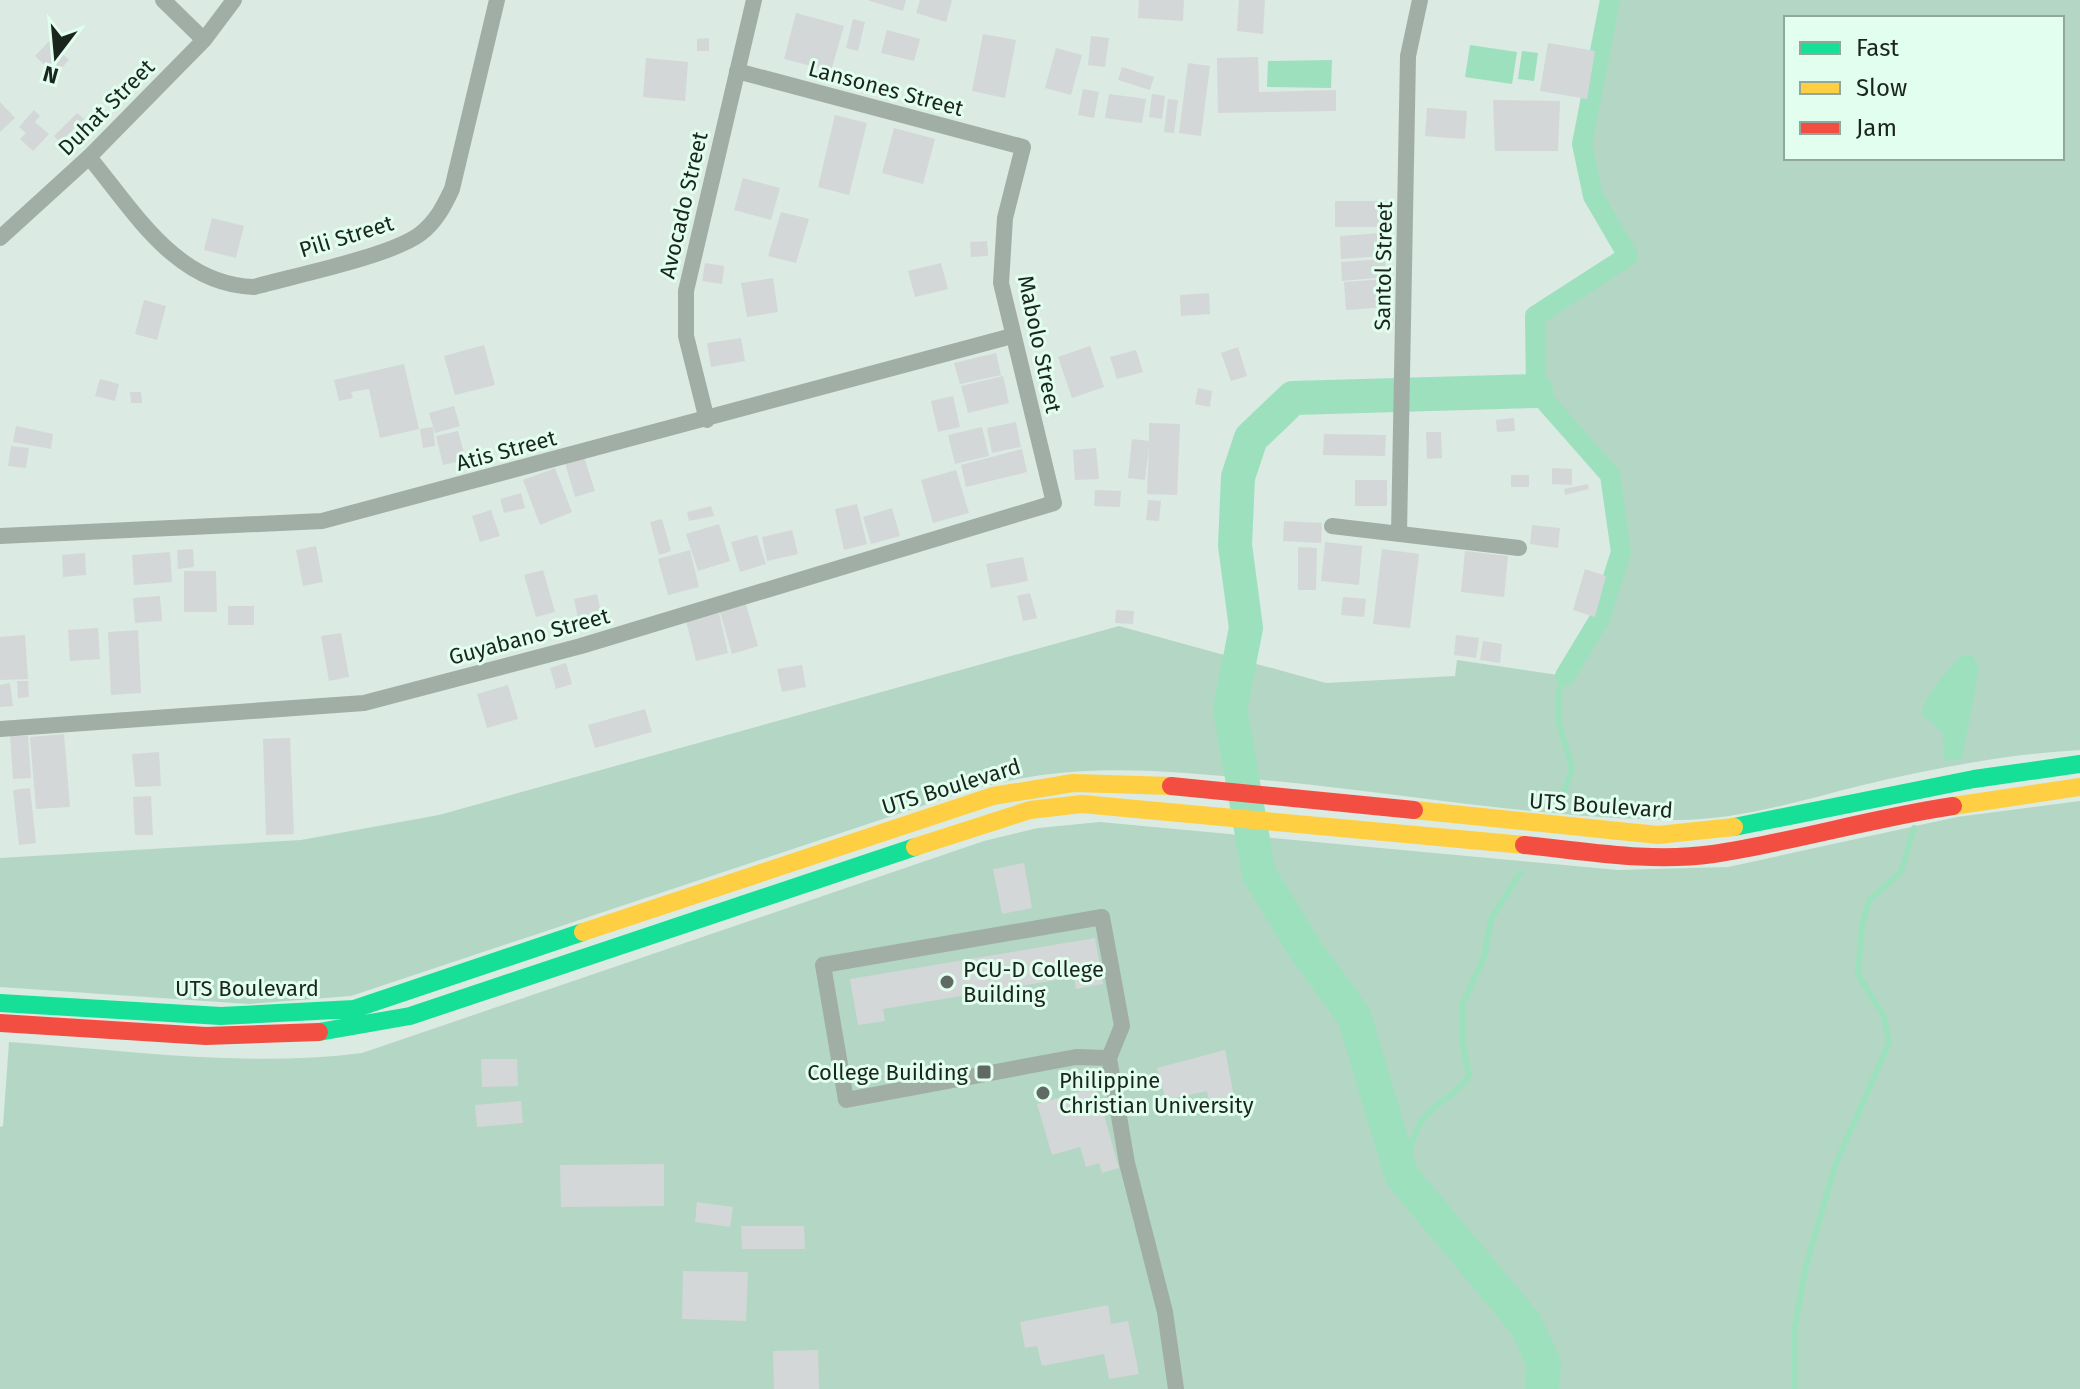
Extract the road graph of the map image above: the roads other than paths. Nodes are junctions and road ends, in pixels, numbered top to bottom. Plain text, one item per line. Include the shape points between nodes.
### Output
1 (163, 0) edge
2 (234, 0) edge
3 (497, 0) edge
4 (754, 0) edge
5 (1420, 0) edge
6 (204, 40) junction
7 (737, 71) junction
8 (1023, 147) joint
9 (89, 157) junction
10 (0, 238) edge
11 (1012, 336) junction
12 (707, 420) junction
13 (1054, 503) joint
14 (1332, 526) dead end
15 (1399, 534) junction
16 (0, 536) edge
17 (1519, 548) dead end
18 (0, 729) edge
19 (2080, 764) edge
20 (2080, 787) edge
21 (0, 1003) edge
22 (0, 1023) edge
23 (1109, 1058) junction
24 (1176, 1389) edge

1 - 6 street
2 - 6 street, Duhat Street
3 - 9 street, Pili Street via 452,189 442,211 420,235 386,250 254,287 232,286 173,258
4 - 7 street, Avocado Street
5 - 15 street, Santol Street via 1408,56
6 - 9 street, Duhat Street
7 - 8 street, Lansones Street
7 - 12 street, Avocado Street via 686,291 686,336
8 - 11 street, Mabolo Street via 1005,218 1001,283
9 - 10 street, Duhat Street
11 - 12 street, Atis Street
11 - 13 street, Mabolo Street
12 - 16 street, Atis Street via 322,521
13 - 18 street, Guyabano Street via 581,646 364,703
14 - 15 street
15 - 17 street
19 - 21 main road, UTS Boulevard via 1891,795 1709,833 1658,835 1077,780 1025,786 354,1009 253,1017
20 - 22 main road, UTS Boulevard via 1892,815 1712,854 1658,858 1082,804 1030,810 357,1030 252,1038
23 - 23 street via 1122,1026 1102,917 823,965 846,1100 1061,1059
23 - 24 street via 1127,1163 1165,1312

